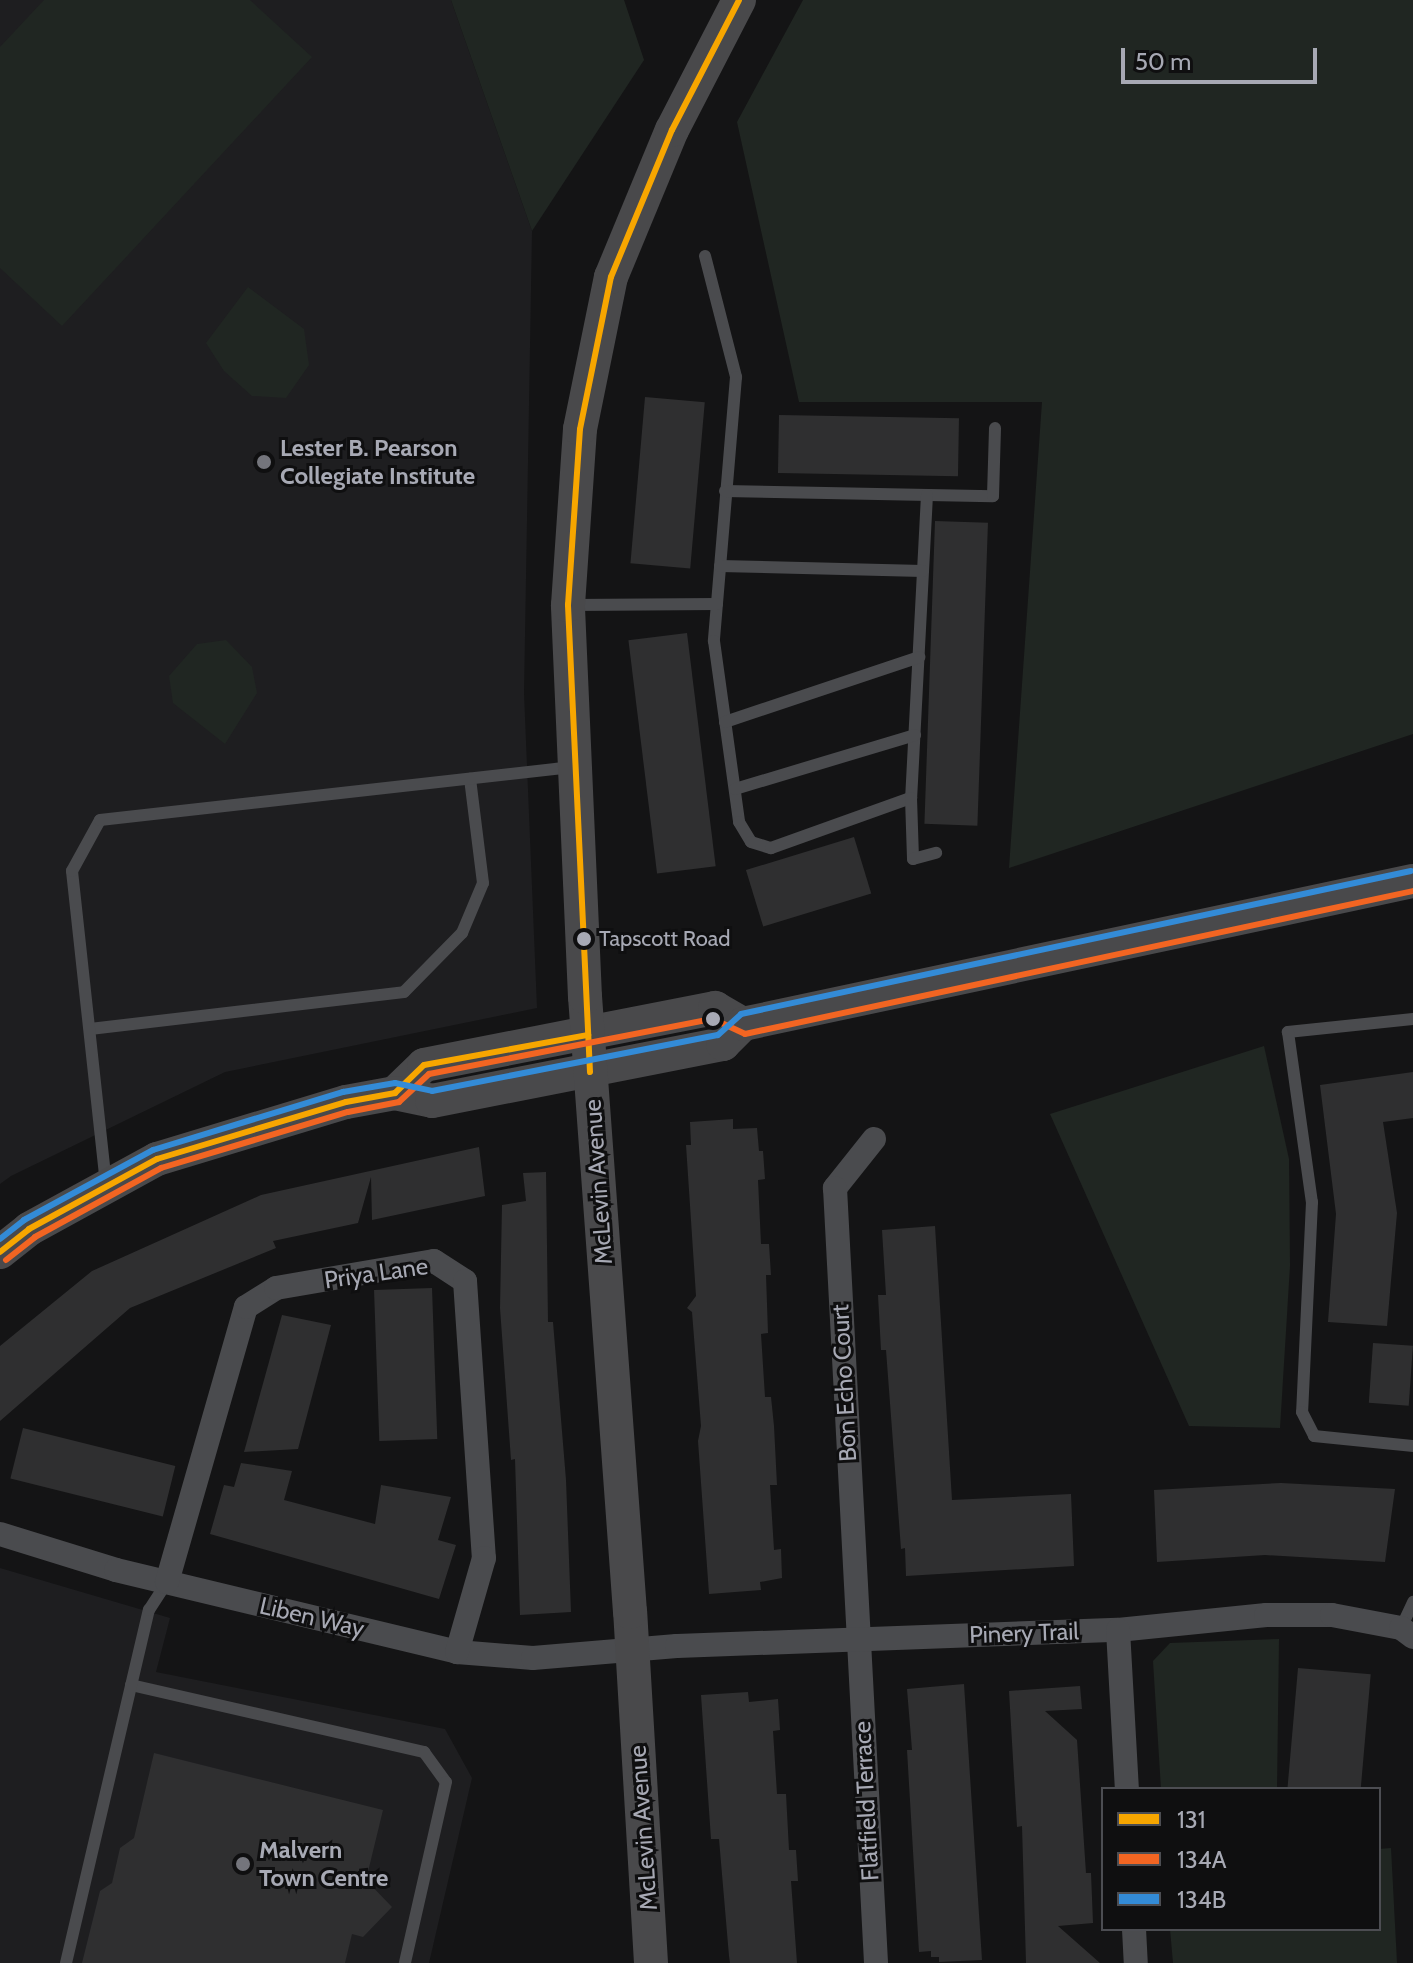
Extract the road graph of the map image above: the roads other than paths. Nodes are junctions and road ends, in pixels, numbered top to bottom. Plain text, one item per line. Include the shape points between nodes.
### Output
1 (739, 0) edge
2 (705, 256) dead end
3 (995, 428) dead end
4 (725, 491) junction
5 (927, 495) junction
6 (720, 566) junction
7 (923, 571) junction
8 (717, 604) junction
9 (568, 605) junction
10 (919, 657) junction
11 (725, 722) junction
12 (915, 735) junction
13 (575, 767) junction
14 (470, 779) junction
15 (735, 789) junction
16 (911, 798) junction
17 (936, 853) dead end
18 (1413, 881) edge
19 (1413, 1019) edge
20 (743, 1024) junction
21 (90, 1029) junction
22 (588, 1035) junction
23 (590, 1072) junction
24 (395, 1093) junction
25 (874, 1139) dead end
26 (107, 1187) junction
27 (0, 1252) edge
28 (1413, 1446) edge
29 (0, 1534) edge
30 (167, 1582) junction
31 (1413, 1602) edge
32 (1118, 1630) junction
33 (1407, 1633) edge
34 (857, 1639) junction
35 (630, 1649) junction
36 (457, 1652) junction
37 (131, 1685) junction
38 (1127, 1787) edge
39 (1134, 1931) edge
40 (66, 1963) edge
41 (405, 1963) edge
42 (651, 1963) edge
43 (876, 1963) edge
44 (1136, 1963) edge

1 - 9 street, McLevin Avenue via 672,130 611,277 580,429
2 - 4 lane via 736,377
3 - 5 lane via 993,496
4 - 5 lane
4 - 6 lane
5 - 7 lane
6 - 7 lane
6 - 8 lane
7 - 10 lane
8 - 9 lane
8 - 11 lane via 714,641
9 - 13 street, McLevin Avenue
10 - 11 lane
10 - 12 lane
11 - 15 lane
12 - 15 lane
12 - 16 lane
13 - 14 lane
13 - 22 street, McLevin Avenue
14 - 21 lane via 483,883 462,933 404,992
14 - 21 lane via 100,820 72,871
15 - 16 lane via 739,822 751,842 771,848
16 - 17 lane via 913,859
18 - 20 street
19 - 28 lane via 1288,1032 1312,1202 1302,1412 1314,1436
20 - 22 street via 715,1008
20 - 23 street via 723,1044
21 - 26 lane
22 - 23 street, McLevin Avenue
22 - 24 street via 424,1065
23 - 24 street via 432,1101
23 - 35 street, McLevin Avenue
24 - 26 street via 346,1102 157,1159
25 - 34 street, Bon Echo Court via 835,1188
26 - 27 street via 29,1229
29 - 30 street, Liben Way
30 - 36 street, Liben Way
30 - 36 street, Priya Lane via 246,1307 276,1288 434,1261 465,1281 484,1558
30 - 37 lane via 149,1610
31 - 33 lane
32 - 33 street, Pinery Trail via 1266,1615 1332,1615
32 - 34 street, Pinery Trail
32 - 38 street
34 - 35 street, Pinery Trail
34 - 43 street, Flatfield Terrace
35 - 36 street, Liben Way via 533,1658
35 - 42 street, McLevin Avenue
37 - 40 lane
37 - 41 lane via 424,1752 446,1782
39 - 44 street

